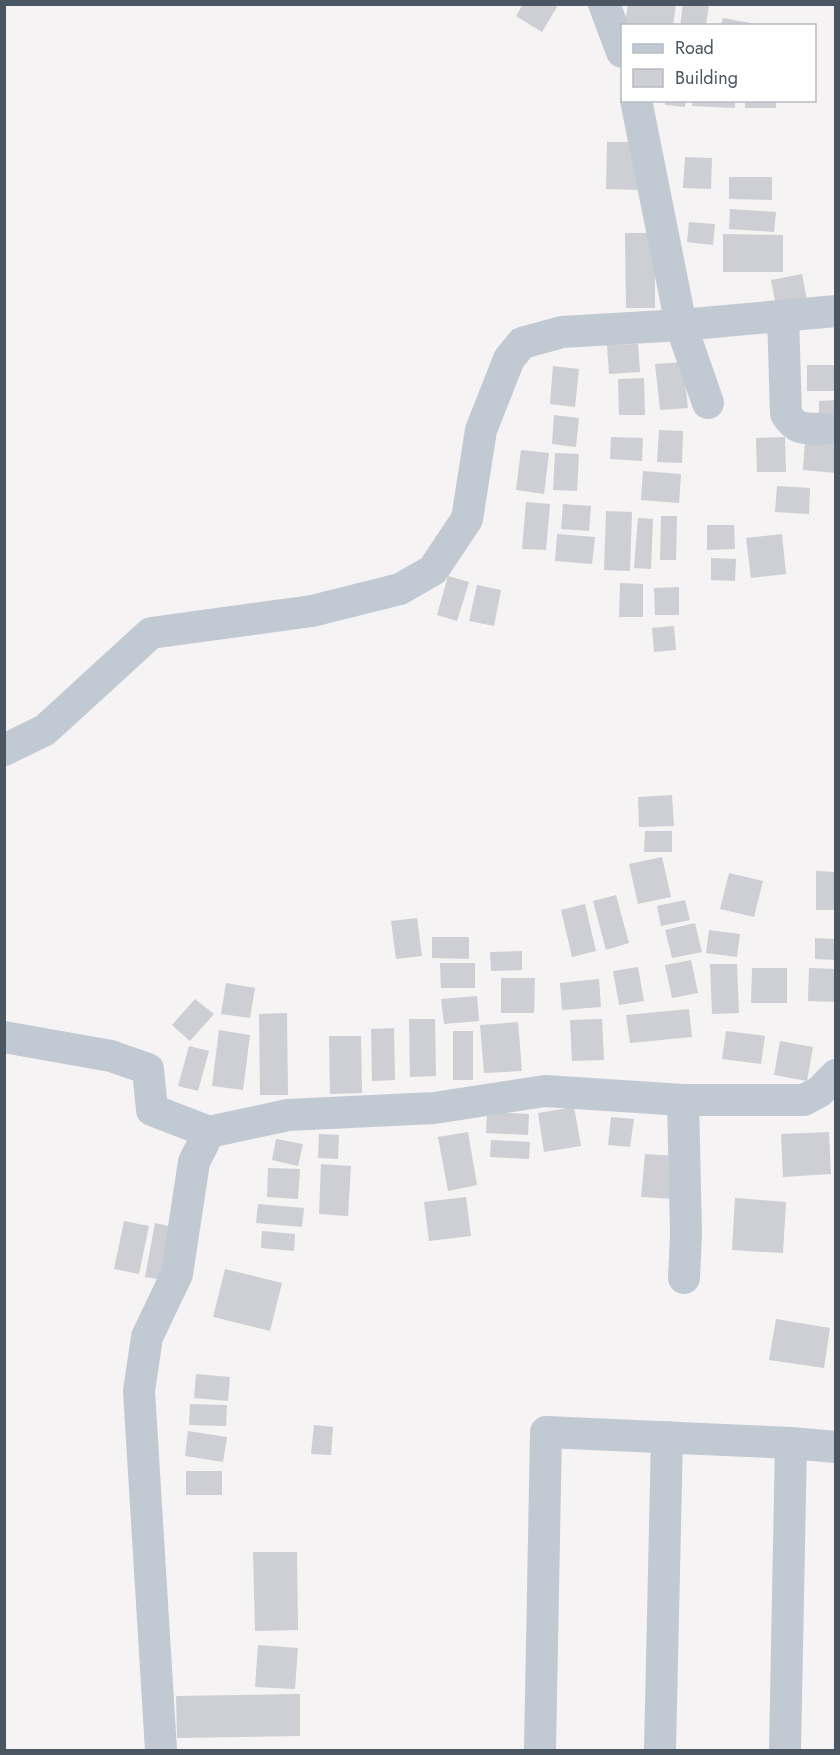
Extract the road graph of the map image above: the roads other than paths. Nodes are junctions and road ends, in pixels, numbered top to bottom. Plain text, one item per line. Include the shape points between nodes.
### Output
1 (604, 4) edge
2 (621, 49) edge
3 (636, 102) edge
4 (836, 311) edge
5 (783, 316) junction
6 (681, 325) junction
7 (708, 403) dead end
8 (825, 429) dead end
9 (4, 750) edge
10 (4, 1037) edge
11 (836, 1076) edge
12 (683, 1101) junction
13 (209, 1132) junction
14 (684, 1278) dead end
15 (667, 1437) junction
16 (791, 1443) junction
17 (836, 1447) edge
18 (161, 1750) edge
19 (540, 1750) edge
20 (660, 1750) edge
21 (785, 1750) edge

1 - 2 street
3 - 6 street
4 - 5 street
5 - 6 street
5 - 8 street via 786,414 798,427
6 - 7 street
6 - 9 street via 562,332 522,343 509,359 482,430 467,519 433,570 400,589 312,611 151,633 45,730
10 - 13 street via 111,1056 148,1069 152,1110
11 - 12 street via 804,1100
12 - 13 street via 545,1091 434,1107 288,1114
12 - 14 street
13 - 18 street via 194,1162 177,1274 147,1337 139,1391
15 - 16 street
15 - 19 street via 546,1432
15 - 20 street
16 - 17 street
16 - 21 street

